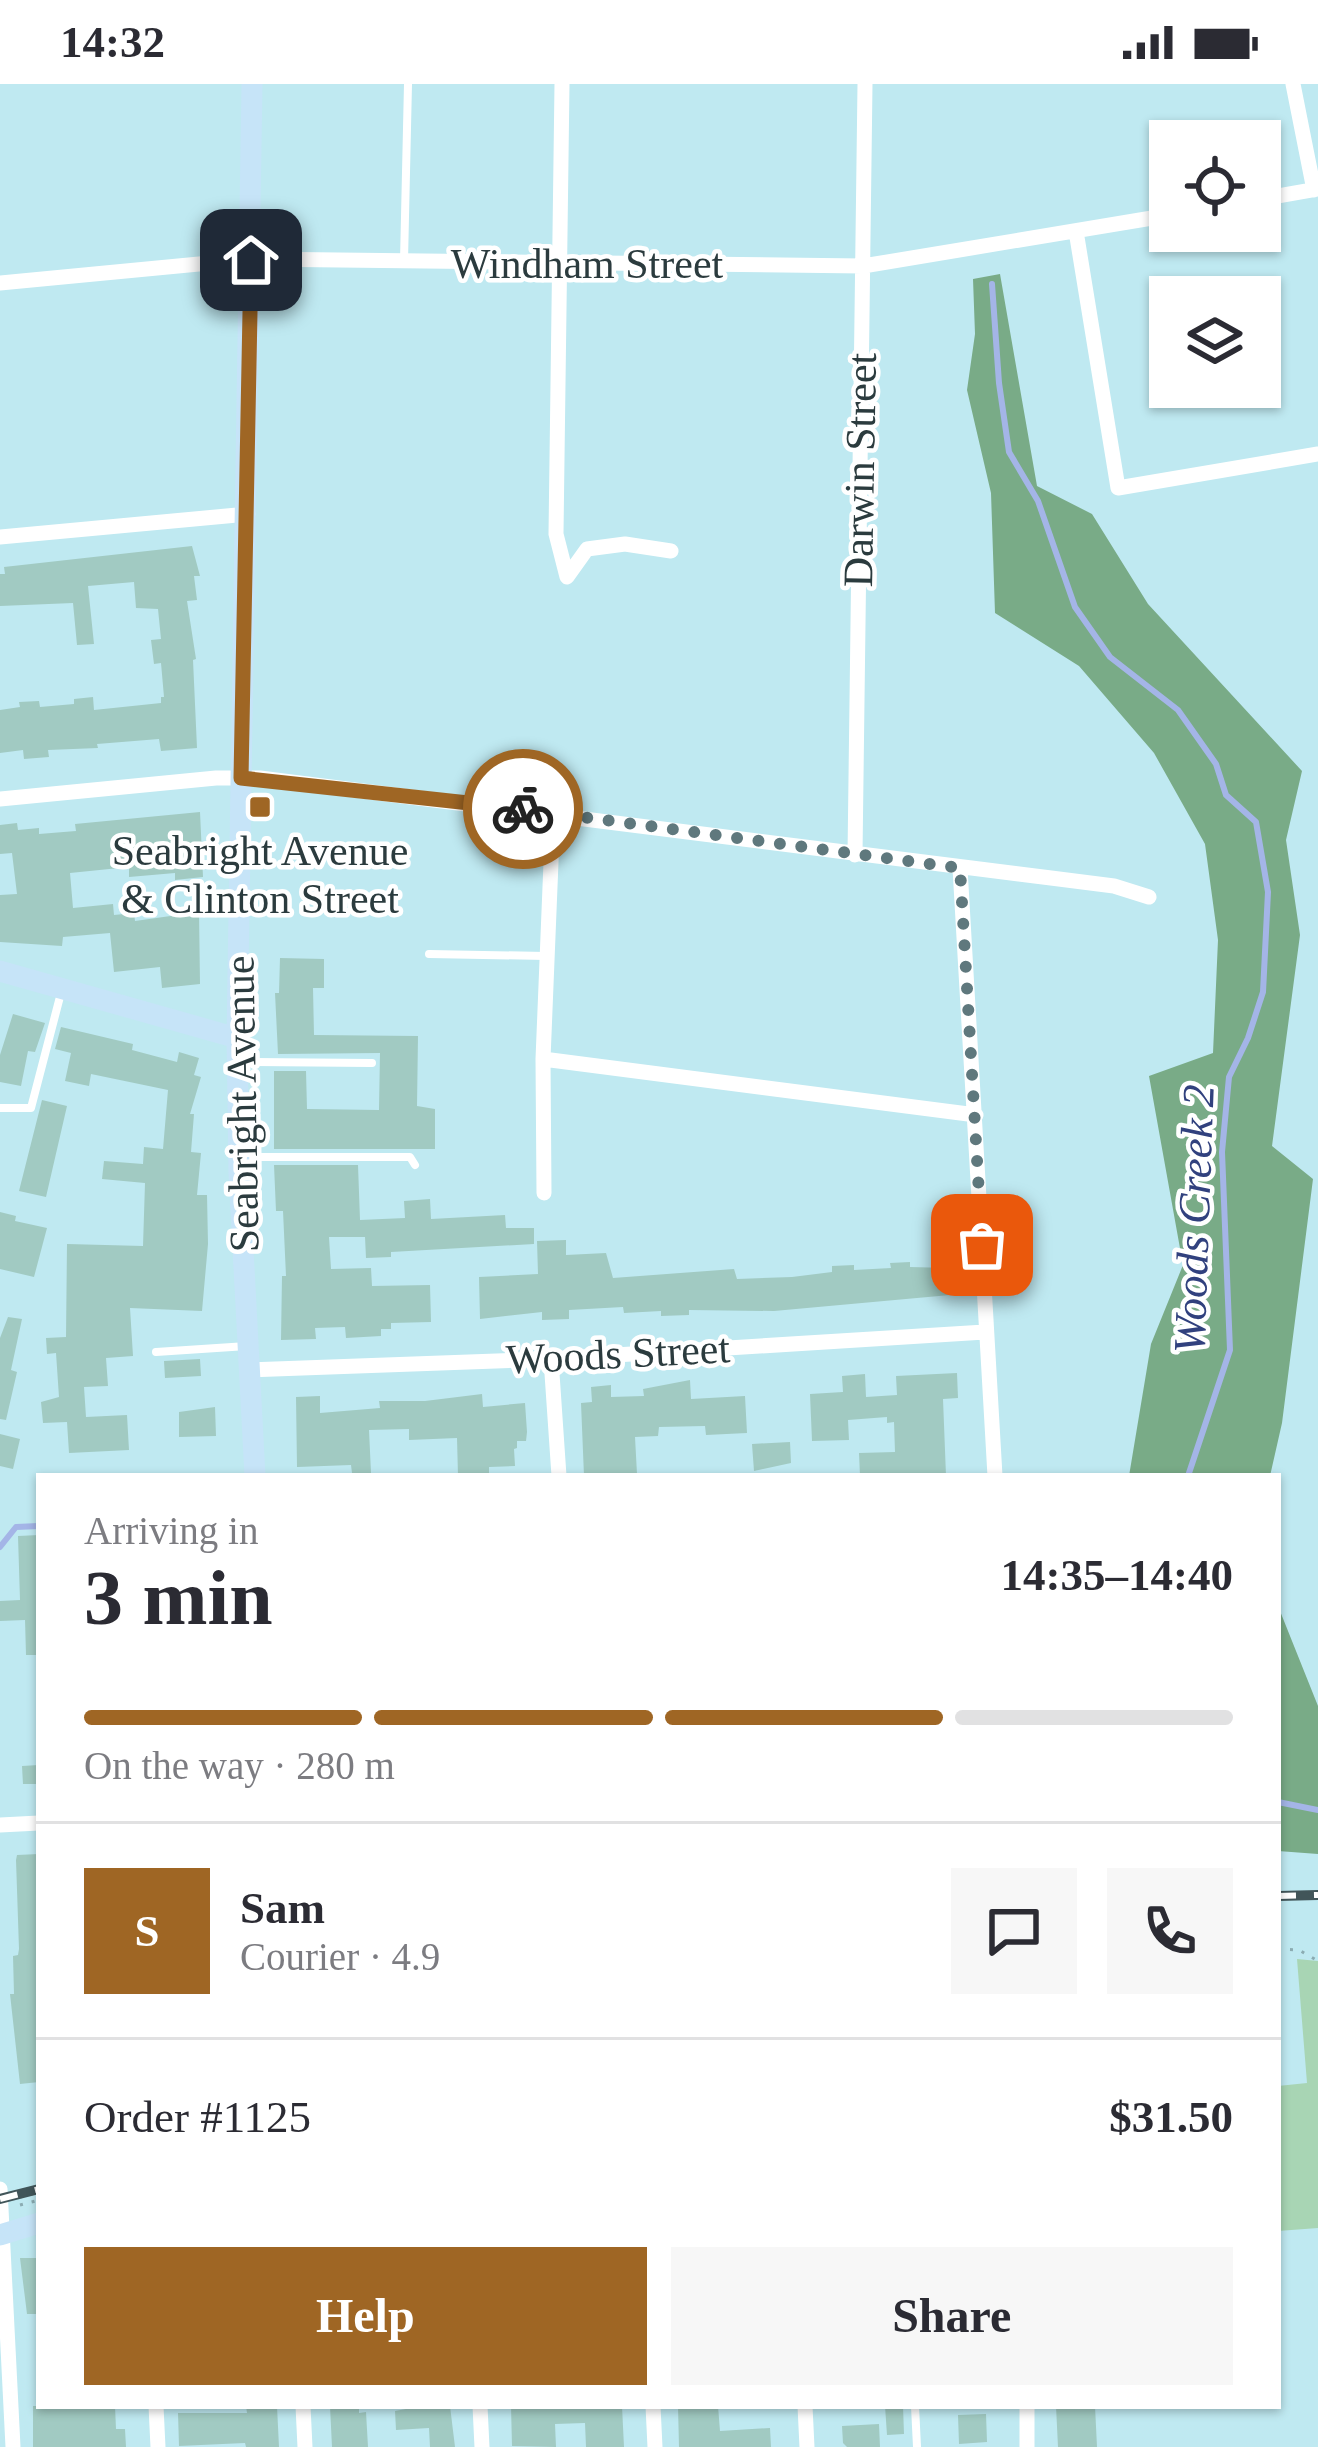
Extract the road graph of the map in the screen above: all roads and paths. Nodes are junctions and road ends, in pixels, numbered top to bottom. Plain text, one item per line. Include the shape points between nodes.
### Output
1 (252, 84) edge
2 (408, 84) edge
3 (562, 84) edge
4 (865, 84) edge
5 (1293, 84) edge
6 (1316, 190) edge
7 (1281, 196) edge
8 (1149, 219) edge
9 (1076, 231) junction
10 (251, 260) junction
11 (404, 263) junction
12 (559, 265) junction
13 (862, 266) junction
14 (0, 283) edge
15 (1318, 454) edge
16 (248, 514) junction
17 (0, 537) edge
18 (670, 550) dead end
19 (241, 778) junction
20 (0, 799) edge
21 (553, 813) junction
22 (855, 855) junction
23 (960, 868) junction
24 (1149, 897) dead end
25 (429, 954) dead end
26 (547, 956) junction
27 (0, 971) edge
28 (62, 988) junction
29 (237, 1039) junction
30 (543, 1059) junction
31 (237, 1062) junction
32 (372, 1064) dead end
33 (0, 1108) edge
34 (976, 1115) junction
35 (239, 1156) junction
36 (415, 1165) dead end
37 (544, 1193) dead end
38 (985, 1332) junction
39 (249, 1346) junction
40 (156, 1352) dead end
41 (551, 1359) junction
42 (250, 1370) junction
43 (255, 1473) edge
44 (559, 1473) edge
45 (995, 1473) edge
46 (36, 1823) edge
47 (0, 1825) edge
48 (1281, 1949) edge
49 (1318, 1961) edge
50 (36, 2193) edge
51 (6, 2198) edge
52 (36, 2200) edge
53 (20, 2232) edge
54 (156, 2409) edge
55 (303, 2409) edge
56 (480, 2409) edge
57 (653, 2409) edge
58 (805, 2409) edge
59 (915, 2409) edge
60 (1027, 2409) edge
61 (13, 2447) edge
62 (158, 2447) edge
63 (305, 2447) edge
64 (482, 2447) edge
65 (655, 2447) edge
66 (807, 2447) edge
67 (917, 2447) edge
68 (1028, 2447) edge

1 - 10 main road, Seabright Avenue
2 - 11 lane
3 - 12 street
4 - 13 street, Darwin Street
5 - 6 street
6 - 7 street
8 - 9 street, Windham Street
9 - 13 street, Windham Street
9 - 15 street via 1118,488
10 - 11 street, Windham Street
10 - 14 street, Windham Street
10 - 16 main road, Seabright Avenue
11 - 12 street, Windham Street
12 - 13 street, Windham Street
12 - 18 street via 556,534 567,577 587,549
13 - 22 street, Darwin Street
16 - 17 street
16 - 19 main road, Seabright Avenue
19 - 20 street
19 - 21 street
19 - 29 main road, Seabright Avenue
21 - 22 street
21 - 26 street
22 - 23 street
23 - 24 street
23 - 34 street
25 - 26 lane
26 - 30 street
27 - 28 main road
28 - 29 main road
28 - 33 lane via 31,1108
29 - 31 main road, Seabright Avenue
30 - 34 street
30 - 37 street
31 - 32 lane
31 - 35 main road, Seabright Avenue
34 - 38 street
35 - 36 lane via 410,1156
35 - 39 main road, Seabright Avenue
38 - 41 street, Woods Street
38 - 45 street
39 - 40 lane
39 - 42 main road, Seabright Avenue
41 - 42 street, Woods Street
41 - 44 street
42 - 43 main road, Seabright Avenue
46 - 47 street
48 - 49 path
50 - 51 path
51 - 52 path
51 - 53 street
53 - 61 street
54 - 62 street
55 - 63 street
56 - 64 street
57 - 65 street
58 - 66 street
59 - 67 lane
60 - 68 street

